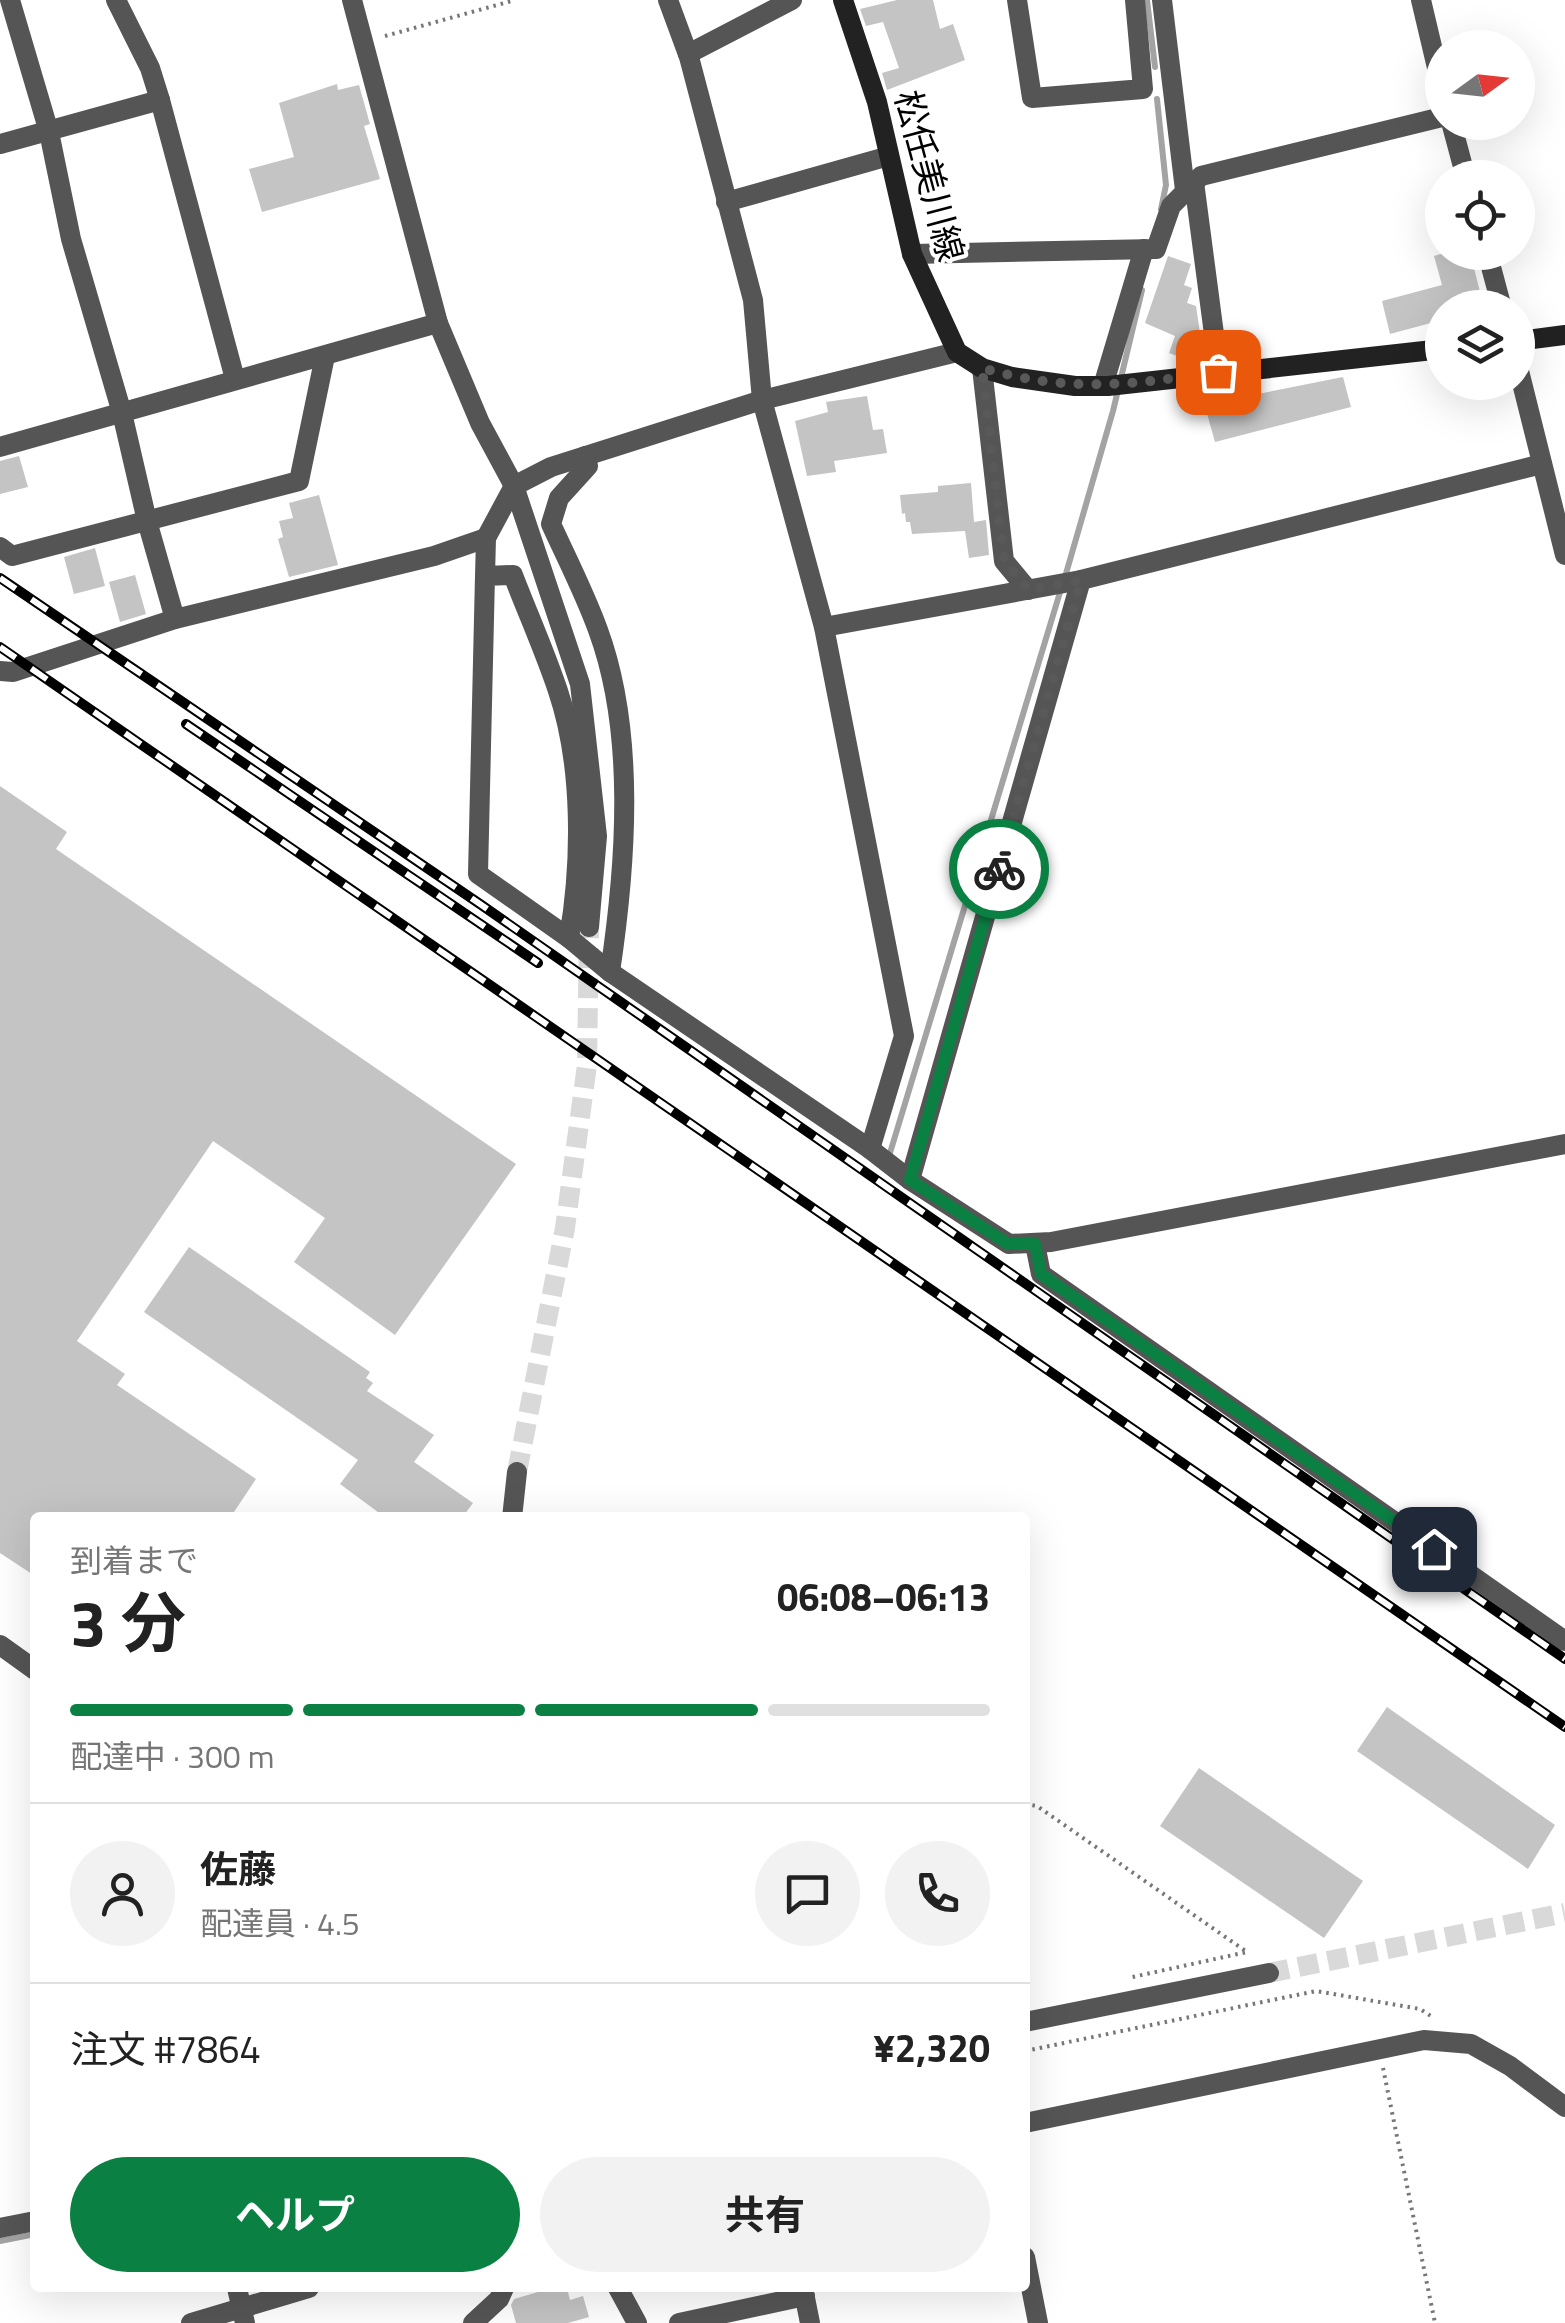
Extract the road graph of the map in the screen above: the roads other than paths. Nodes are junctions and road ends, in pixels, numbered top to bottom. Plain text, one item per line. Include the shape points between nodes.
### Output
1 (10, 0) edge
2 (116, 0) edge
3 (352, 0) edge
4 (668, 0) edge
5 (792, 0) edge
6 (843, 0) edge
7 (1017, 0) edge
8 (1135, 0) edge
9 (1162, 0) edge
10 (1421, 0) edge
11 (1428, 30) edge
12 (688, 54) junction
13 (1170, 86) junction
14 (1143, 89) junction
15 (160, 100) junction
16 (1425, 121) edge
17 (49, 132) junction
18 (0, 144) edge
19 (889, 156) junction
20 (1189, 186) junction
21 (726, 202) junction
22 (1144, 249) junction
23 (912, 254) junction
24 (438, 323) junction
25 (1565, 335) edge
26 (1535, 339) edge
27 (1425, 350) edge
28 (957, 352) junction
29 (325, 356) junction
30 (982, 368) junction
31 (1218, 372) junction
32 (235, 379) junction
33 (1106, 386) junction
34 (762, 400) junction
35 (1526, 400) edge
36 (122, 413) junction
37 (1, 443) edge
38 (585, 456) junction
39 (1542, 464) junction
40 (514, 486) junction
41 (147, 520) junction
42 (486, 538) junction
43 (0, 547) edge
44 (1565, 555) edge
45 (485, 576) junction
46 (1081, 580) junction
47 (1028, 590) junction
48 (175, 619) junction
49 (824, 628) junction
50 (0, 671) edge
51 (588, 927) tunnel mouth
52 (569, 938) junction
53 (610, 972) junction
54 (1565, 1144) edge
55 (870, 1149) junction
56 (910, 1180) junction
57 (1035, 1244) junction
58 (517, 1472) tunnel mouth
59 (513, 1512) edge
60 (1565, 1640) edge
61 (0, 1645) edge
62 (30, 1666) edge
63 (1269, 1973) tunnel mouth
64 (1030, 2021) edge
65 (1565, 2107) edge
66 (1030, 2122) edge
67 (30, 2222) edge
68 (0, 2228) edge
69 (1030, 2282) edge
70 (293, 2292) edge
71 (502, 2292) edge
72 (620, 2292) edge
73 (804, 2292) edge
74 (241, 2305) edge
75 (479, 2321) edge
76 (190, 2323) edge
77 (637, 2323) edge
78 (680, 2323) edge
79 (810, 2323) edge
80 (1038, 2323) edge

1 - 17 street
2 - 15 street
3 - 24 street
4 - 12 street
5 - 12 street
6 - 19 main road, 松任美川線
7 - 14 street via 1032,98
8 - 14 street
9 - 13 street
10 - 11 street
12 - 21 street
13 - 14 street
13 - 20 street
15 - 17 street
15 - 32 street
16 - 20 street via 1201,176
17 - 18 street
17 - 36 street
19 - 21 street
19 - 23 main road, 松任美川線
20 - 22 street via 1170,206 1156,250
20 - 31 street
21 - 34 street via 752,300
22 - 23 street
22 - 33 street
23 - 28 main road, 松任美川線
24 - 29 street
24 - 40 street
25 - 26 main road
27 - 31 main road
28 - 30 main road
28 - 34 street
29 - 32 street
29 - 41 street via 299,481
30 - 33 main road
30 - 47 street via 1004,560
31 - 33 main road
32 - 36 street
34 - 38 street
34 - 49 street
35 - 39 street
36 - 37 street
36 - 41 street
38 - 40 street
38 - 53 street via 588,466 560,498 551,524 599,631 623,754 621,874
39 - 44 street
39 - 46 street
40 - 42 street
40 - 51 street via 580,684 597,836
41 - 43 street via 12,556
41 - 48 street
42 - 45 street
42 - 48 street
45 - 52 street via 512,575 559,694 574,761 578,866
45 - 52 street via 478,874
46 - 47 street
46 - 56 street
47 - 49 street
48 - 50 street
49 - 55 street via 904,1036
52 - 53 street
53 - 55 street
54 - 57 street
55 - 56 street
56 - 57 street via 1008,1244
57 - 60 street via 1041,1274
58 - 59 street
61 - 62 street
63 - 64 street
65 - 66 street via 1471,2044 1424,2040
67 - 68 street
69 - 80 street
70 - 74 street
71 - 75 street
72 - 77 street
73 - 78 street
73 - 79 street
74 - 76 street

